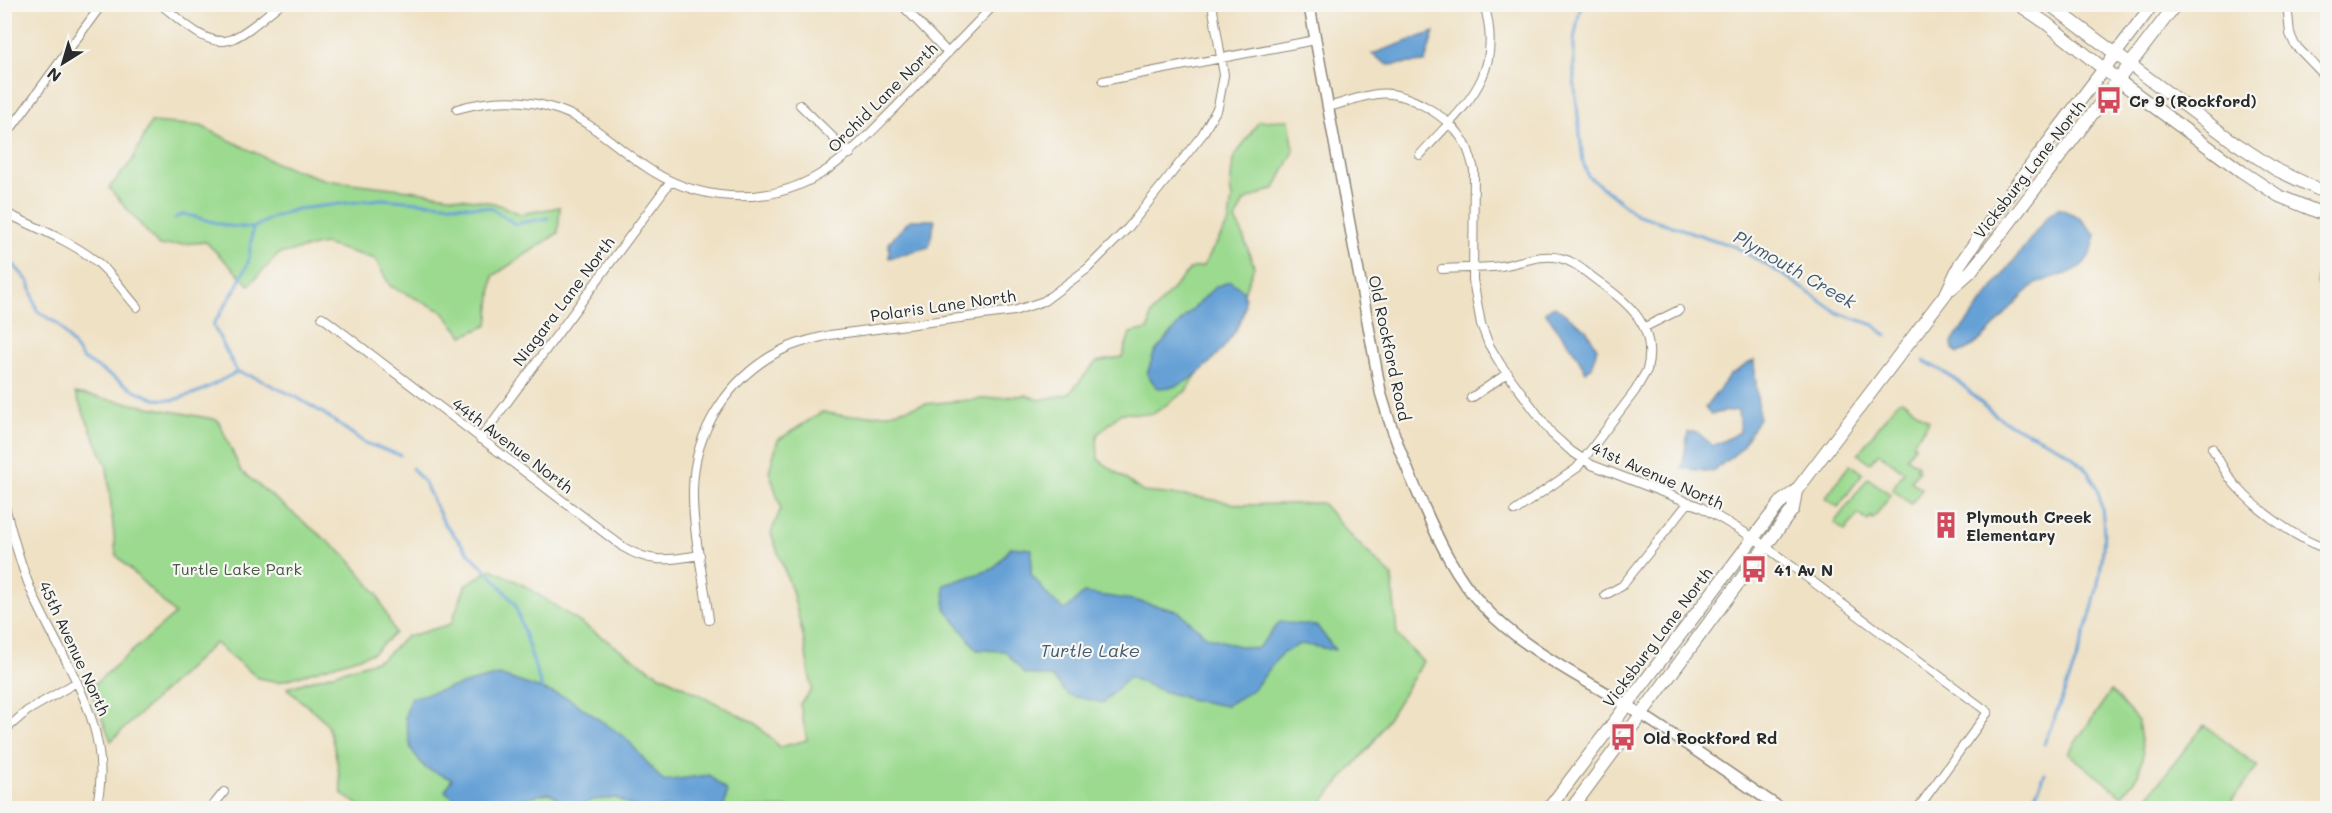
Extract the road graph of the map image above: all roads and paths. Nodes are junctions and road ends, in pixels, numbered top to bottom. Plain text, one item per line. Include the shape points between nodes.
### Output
1 (102, 4) edge
2 (160, 4) edge
3 (280, 4) edge
4 (901, 4) edge
5 (995, 4) edge
6 (1212, 4) edge
7 (1309, 4) edge
8 (1484, 4) edge
9 (2018, 4) edge
10 (2049, 4) edge
11 (2153, 4) edge
12 (2176, 4) edge
13 (2287, 4) edge
14 (1315, 40) junction
15 (948, 53) junction
16 (2116, 54) junction
17 (1223, 59) junction
18 (2131, 64) junction
19 (2104, 69) junction
20 (2328, 79) edge
21 (1103, 81) dead end
22 (2119, 81) junction
23 (800, 105) dead end
24 (1328, 107) junction
25 (457, 109) dead end
26 (1448, 122) junction
27 (4, 138) edge
28 (849, 154) junction
29 (1420, 155) dead end
30 (670, 182) junction
31 (2328, 194) edge
32 (4, 212) edge
33 (2328, 216) edge
34 (1473, 266) junction
35 (1442, 268) dead end
36 (1947, 292) junction
37 (136, 307) dead end
38 (1679, 310) dead end
39 (322, 317) dead end
40 (1645, 327) junction
41 (1508, 373) junction
42 (1471, 398) dead end
43 (480, 439) junction
44 (2212, 448) dead end
45 (1585, 460) junction
46 (1796, 491) junction
47 (1689, 502) junction
48 (4, 503) edge
49 (1515, 511) dead end
50 (1754, 538) junction
51 (1765, 546) junction
52 (2328, 549) edge
53 (700, 555) junction
54 (1605, 595) dead end
55 (709, 620) dead end
56 (77, 682) junction
57 (1626, 705) junction
58 (1641, 715) junction
59 (4, 730) edge
60 (224, 792) dead end
61 (96, 808) edge
62 (211, 808) edge
63 (1549, 808) edge
64 (1572, 808) edge
65 (1780, 808) edge
66 (1918, 808) edge

1 - 27 street
2 - 3 street via 200,33 220,41 231,40
4 - 15 street
5 - 15 street, Orchid Lane North
6 - 17 street
7 - 14 street, Old Rockford Road
8 - 26 street via 1489,32 1485,69 1469,103
9 - 19 main road
10 - 16 main road
11 - 16 main road, Vicksburg Lane North
12 - 18 main road, Vicksburg Lane North
13 - 20 street via 2295,45
14 - 17 street
14 - 24 street, Old Rockford Road
15 - 28 street, Orchid Lane North
16 - 18 main road
16 - 19 main road, Vicksburg Lane North
17 - 21 street
17 - 53 street, Polaris Lane North via 1218,107 1202,135 1128,228 1087,269 1057,292 1014,312 807,340 783,349 743,377 713,416 696,463 693,489
18 - 22 main road, Vicksburg Lane North
18 - 31 main road via 2231,140 2275,169
19 - 22 main road
19 - 36 main road, Vicksburg Lane North via 1960,264
22 - 33 main road via 2279,196
22 - 36 main road, Vicksburg Lane North via 1970,272
23 - 28 street
24 - 26 street, 41st Avenue North via 1378,93 1389,94 1426,107
24 - 57 street, Old Rockford Road via 1381,394 1404,463 1444,552 1465,585 1505,626
25 - 30 street, Orchid Lane North via 518,101 561,110
26 - 29 street
26 - 34 street, 41st Avenue North via 1463,139 1474,170
28 - 30 street, Orchid Lane North via 817,177 770,194 719,195
30 - 43 street, Niagara Lane North
32 - 37 street via 93,259
34 - 35 street
34 - 40 street via 1501,266 1545,257 1573,262 1618,295
34 - 41 street, 41st Avenue North via 1481,324 1489,345
36 - 46 main road, Vicksburg Lane North
38 - 40 street
39 - 43 street, 44th Avenue North
40 - 45 street via 1650,347 1647,370
41 - 42 street
41 - 45 street, 41st Avenue North via 1552,434
43 - 53 street, 44th Avenue North via 633,554 656,560
44 - 52 street via 2224,470 2253,502 2303,538
45 - 47 street, 41st Avenue North
45 - 49 street
46 - 50 main road, Vicksburg Lane North via 1782,501
46 - 51 main road, Vicksburg Lane North via 1793,509
47 - 50 street, 41st Avenue North
47 - 54 street via 1622,586
48 - 56 street, 45th Avenue North via 30,589
50 - 51 street, 41st Avenue North
50 - 57 main road, Vicksburg Lane North
51 - 58 main road, Vicksburg Lane North
51 - 66 street, 41st Avenue North via 1989,712
53 - 55 street, Polaris Lane North
56 - 59 street via 27,711
56 - 61 street, 45th Avenue North via 90,712 101,756
57 - 58 street, Old Rockford Road
57 - 63 main road, Vicksburg Lane North
58 - 64 main road, Vicksburg Lane North
58 - 65 street, Old Rockford Road
60 - 62 street

